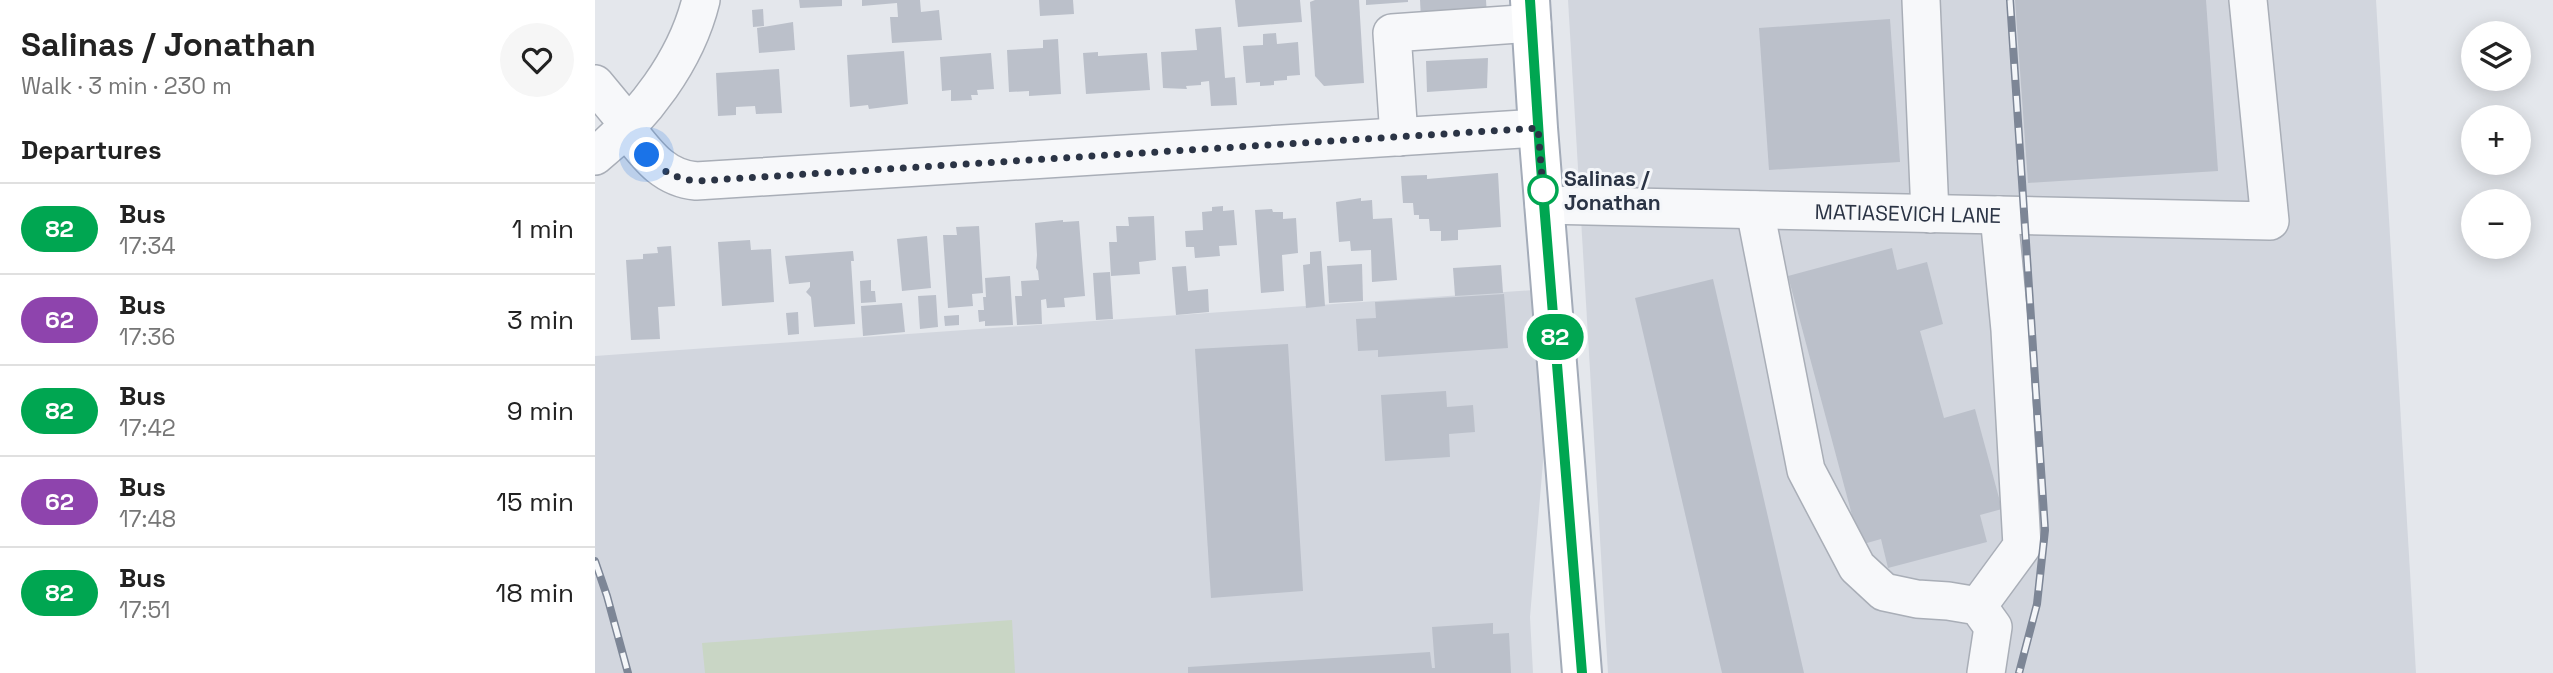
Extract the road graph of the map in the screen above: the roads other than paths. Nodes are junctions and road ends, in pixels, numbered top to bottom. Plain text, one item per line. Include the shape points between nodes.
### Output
1 (701, 0) edge
2 (1921, 0) edge
3 (2248, 0) edge
4 (1531, 11) edge
5 (595, 84) edge
6 (628, 126) junction
7 (1538, 128) junction
8 (1399, 137) junction
9 (595, 156) edge
10 (1544, 205) junction
11 (1755, 209) junction
12 (1930, 214) junction
13 (1999, 215) junction
14 (1978, 606) junction
15 (1582, 673) edge
16 (1986, 673) edge

1 - 6 street via 670,70
2 - 12 street
3 - 13 street, MATIASEVICH LANE via 2270,221
4 - 7 main road
4 - 8 street via 1392,33
5 - 6 street
6 - 8 street via 656,165 672,176 697,181
6 - 9 street
7 - 8 street
7 - 10 main road
10 - 11 street, MATIASEVICH LANE
10 - 15 main road
11 - 12 street, MATIASEVICH LANE
11 - 14 street via 1806,470 1857,567 1884,592
12 - 13 street, MATIASEVICH LANE
13 - 14 street via 2022,546
14 - 16 street via 1993,627

